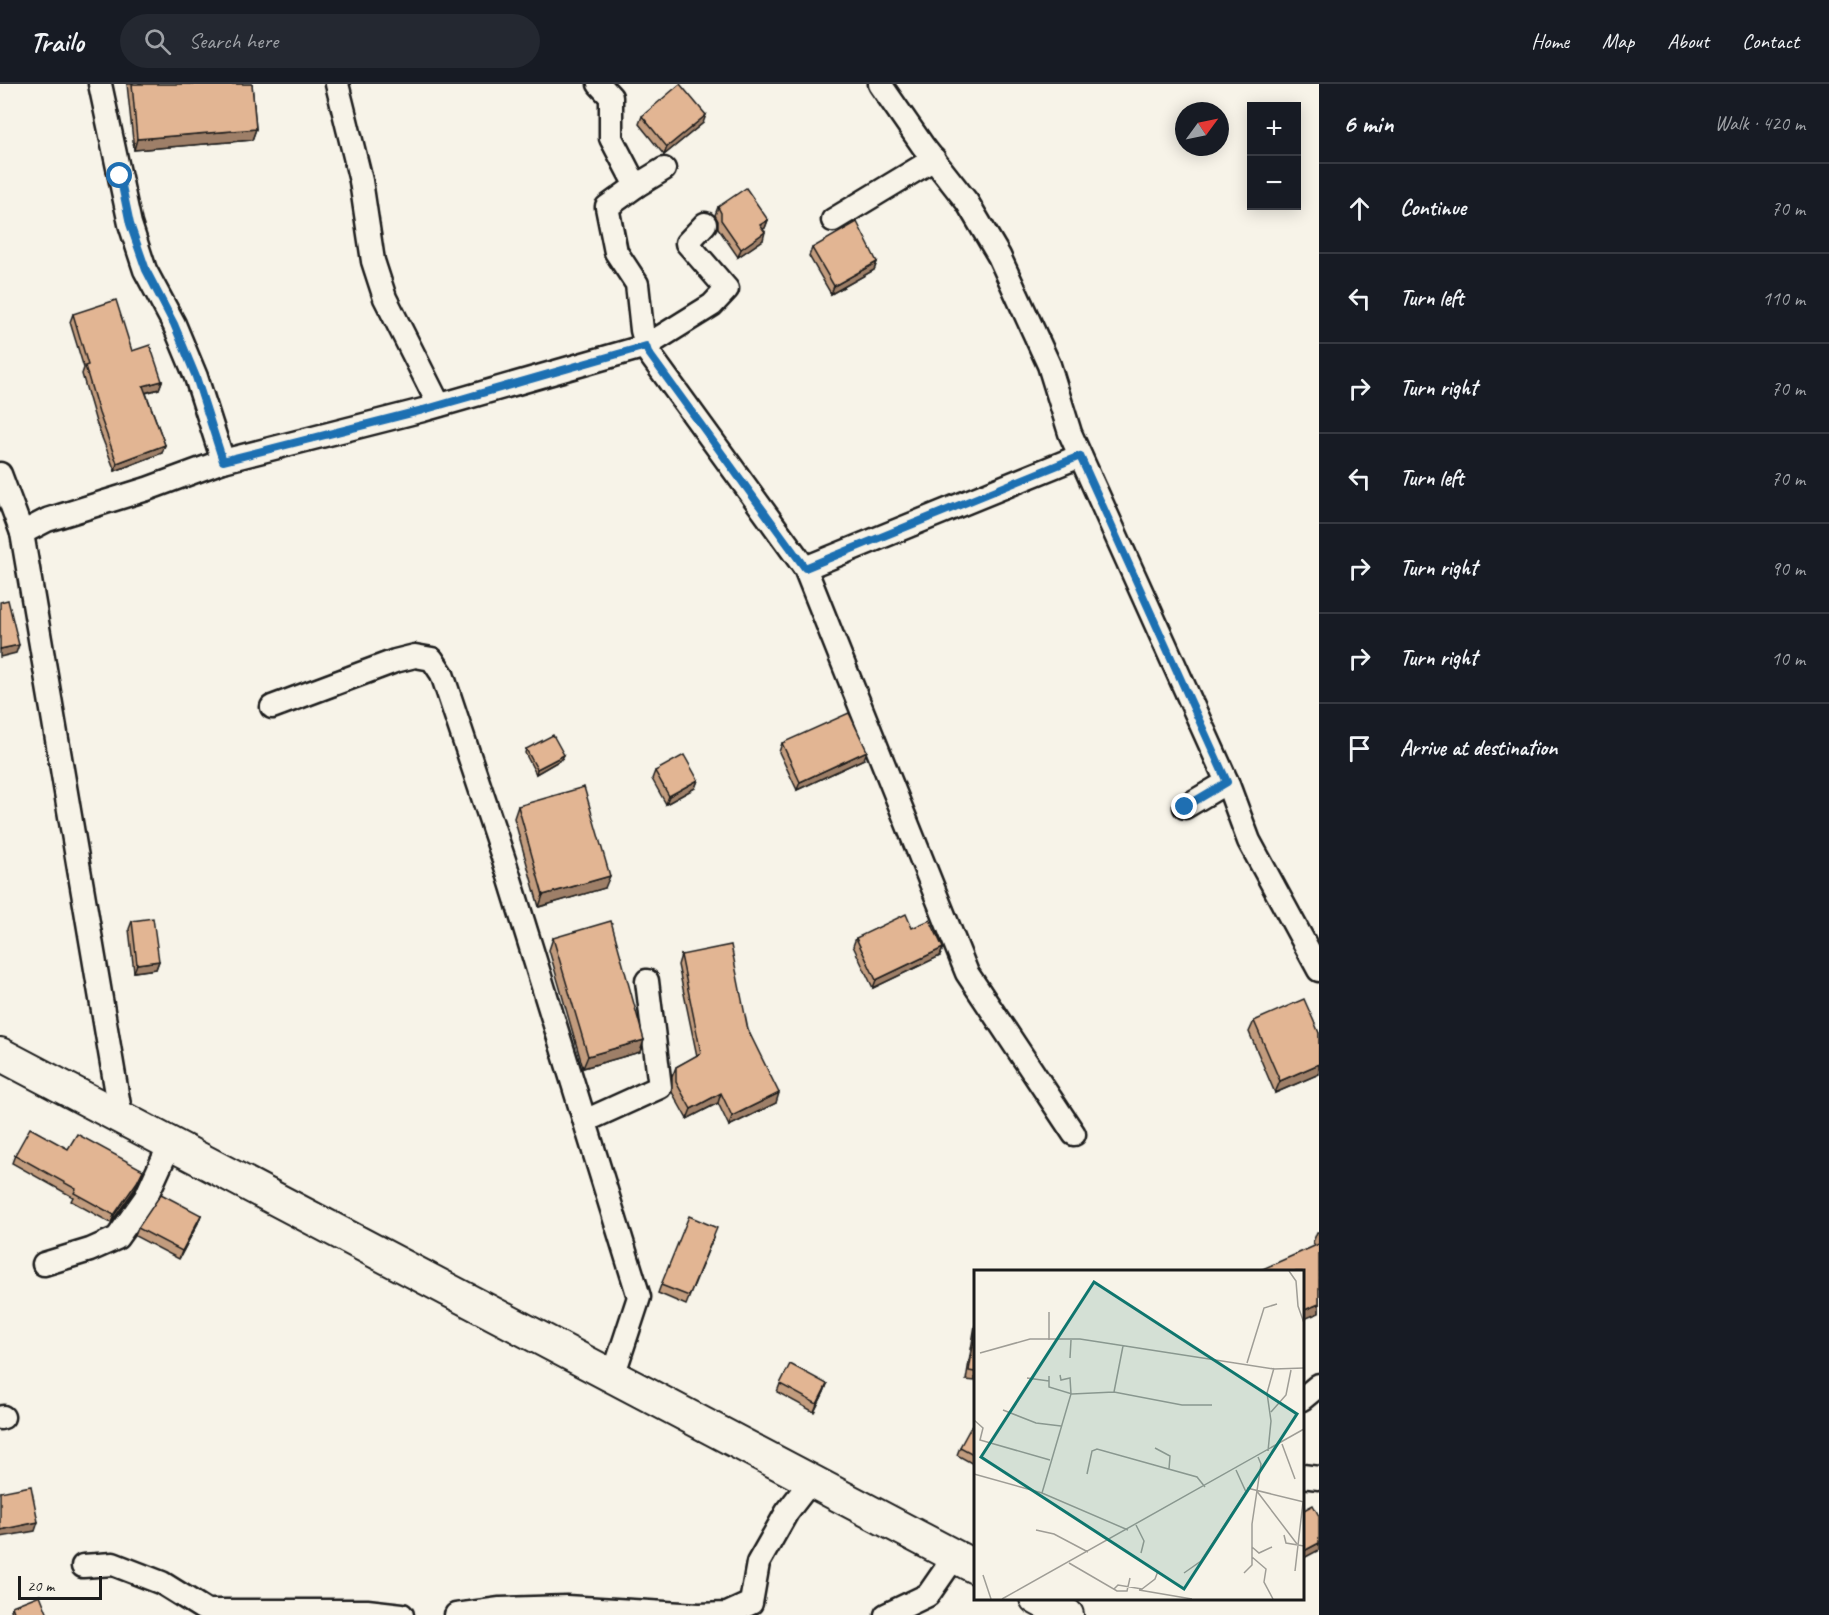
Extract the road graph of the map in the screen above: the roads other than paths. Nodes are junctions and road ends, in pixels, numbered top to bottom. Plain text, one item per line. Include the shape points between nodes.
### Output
1 (100, 84) edge
2 (337, 84) edge
3 (599, 84) edge
4 (880, 84) edge
5 (934, 159) junction
6 (664, 169) dead end
7 (636, 186) junction
8 (833, 220) dead end
9 (705, 224) dead end
10 (646, 346) junction
11 (439, 405) junction
12 (1080, 456) junction
13 (223, 461) junction
14 (0, 474) edge
15 (22, 533) junction
16 (805, 568) junction
17 (272, 707) dead end
18 (1227, 782) junction
19 (1185, 807) dead end
20 (1319, 970) edge
21 (647, 981) dead end
22 (0, 1054) edge
23 (121, 1117) junction
24 (585, 1122) junction
25 (1074, 1134) dead end
26 (170, 1144) junction
27 (44, 1264) dead end
28 (613, 1376) junction
29 (1319, 1386) edge
30 (1304, 1397) edge
31 (1304, 1476) edge
32 (1319, 1478) edge
33 (811, 1481) junction
34 (965, 1561) edge
35 (83, 1566) dead end
36 (1038, 1600) edge
37 (750, 1611) edge
38 (402, 1615) edge
39 (456, 1615) edge
40 (886, 1615) edge
41 (1067, 1615) edge

1 - 13 street via 130,224 142,261 196,377
2 - 11 street via 361,181 373,261 385,298
3 - 7 street via 611,97 611,138
4 - 5 street
5 - 8 street
5 - 12 street via 968,202 999,256 1049,365
6 - 7 street
7 - 10 street via 607,207 616,252 637,284
9 - 10 street via 687,243 727,289 712,305
10 - 11 street
10 - 16 street
11 - 13 street
12 - 16 street
12 - 18 street
13 - 15 street via 47,520
14 - 15 street
15 - 23 street
16 - 25 street via 967,974
17 - 24 street via 395,661 415,656 432,659 442,674 501,849
18 - 19 street
18 - 20 street via 1249,841
21 - 24 street via 660,1087
22 - 23 street
23 - 26 street
24 - 28 street via 639,1297
26 - 27 street via 146,1197 117,1238
26 - 28 street
28 - 33 street
29 - 30 street
31 - 32 street
33 - 34 street
33 - 37 street via 787,1512 758,1563
34 - 40 street via 928,1595
35 - 38 street via 113,1564 162,1583 207,1611 367,1611
36 - 41 street
37 - 39 street via 699,1615 566,1607

